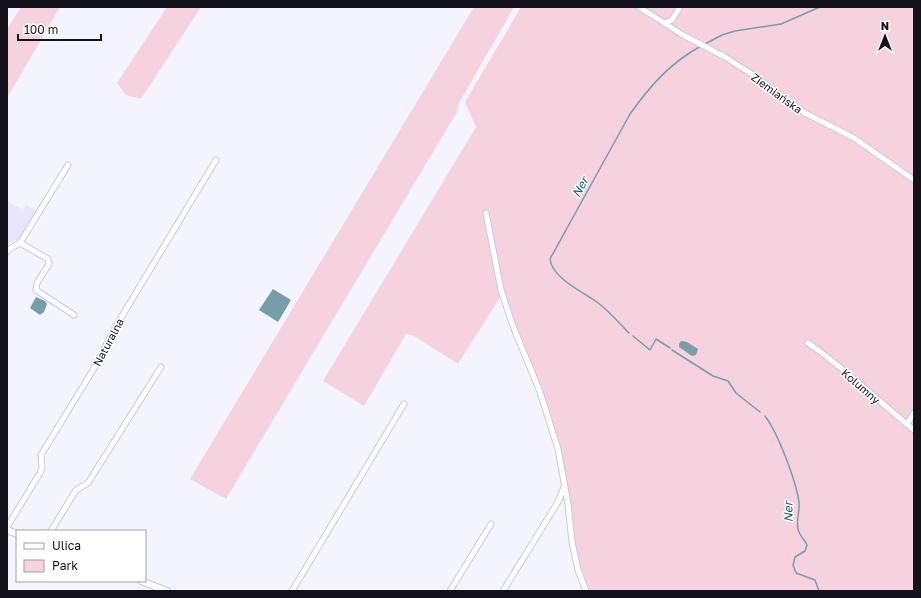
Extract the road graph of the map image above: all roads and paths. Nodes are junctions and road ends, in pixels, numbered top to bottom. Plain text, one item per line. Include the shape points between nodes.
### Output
1 (639, 7) edge
2 (680, 7) edge
3 (665, 23) junction
4 (216, 160) dead end
5 (68, 165) dead end
6 (914, 180) edge
7 (486, 213) dead end
8 (20, 243) junction
9 (7, 252) edge
10 (74, 315) dead end
11 (808, 343) dead end
12 (161, 367) dead end
13 (404, 404) dead end
14 (914, 413) edge
15 (907, 424) junction
16 (914, 430) edge
17 (564, 487) junction
18 (491, 524) dead end
19 (7, 527) edge
20 (52, 530) edge
21 (143, 582) edge
22 (167, 591) edge
23 (292, 591) edge
24 (450, 591) edge
25 (503, 591) edge
26 (586, 591) edge

1 - 3 street, Ziemiańska
2 - 3 street via 672,20
3 - 6 street, Ziemiańska via 725,57 806,113 854,138
4 - 19 street, Naturalna via 41,455 40,473
5 - 8 street
7 - 17 street via 501,290 557,444
8 - 9 street
8 - 10 street via 49,261 36,290
11 - 15 street, Kolumny via 857,380
12 - 20 street via 88,483 76,490
13 - 23 street
14 - 15 street
15 - 16 street, Kolumny
17 - 25 street via 558,502
17 - 26 street via 572,542
18 - 24 street
21 - 22 street

